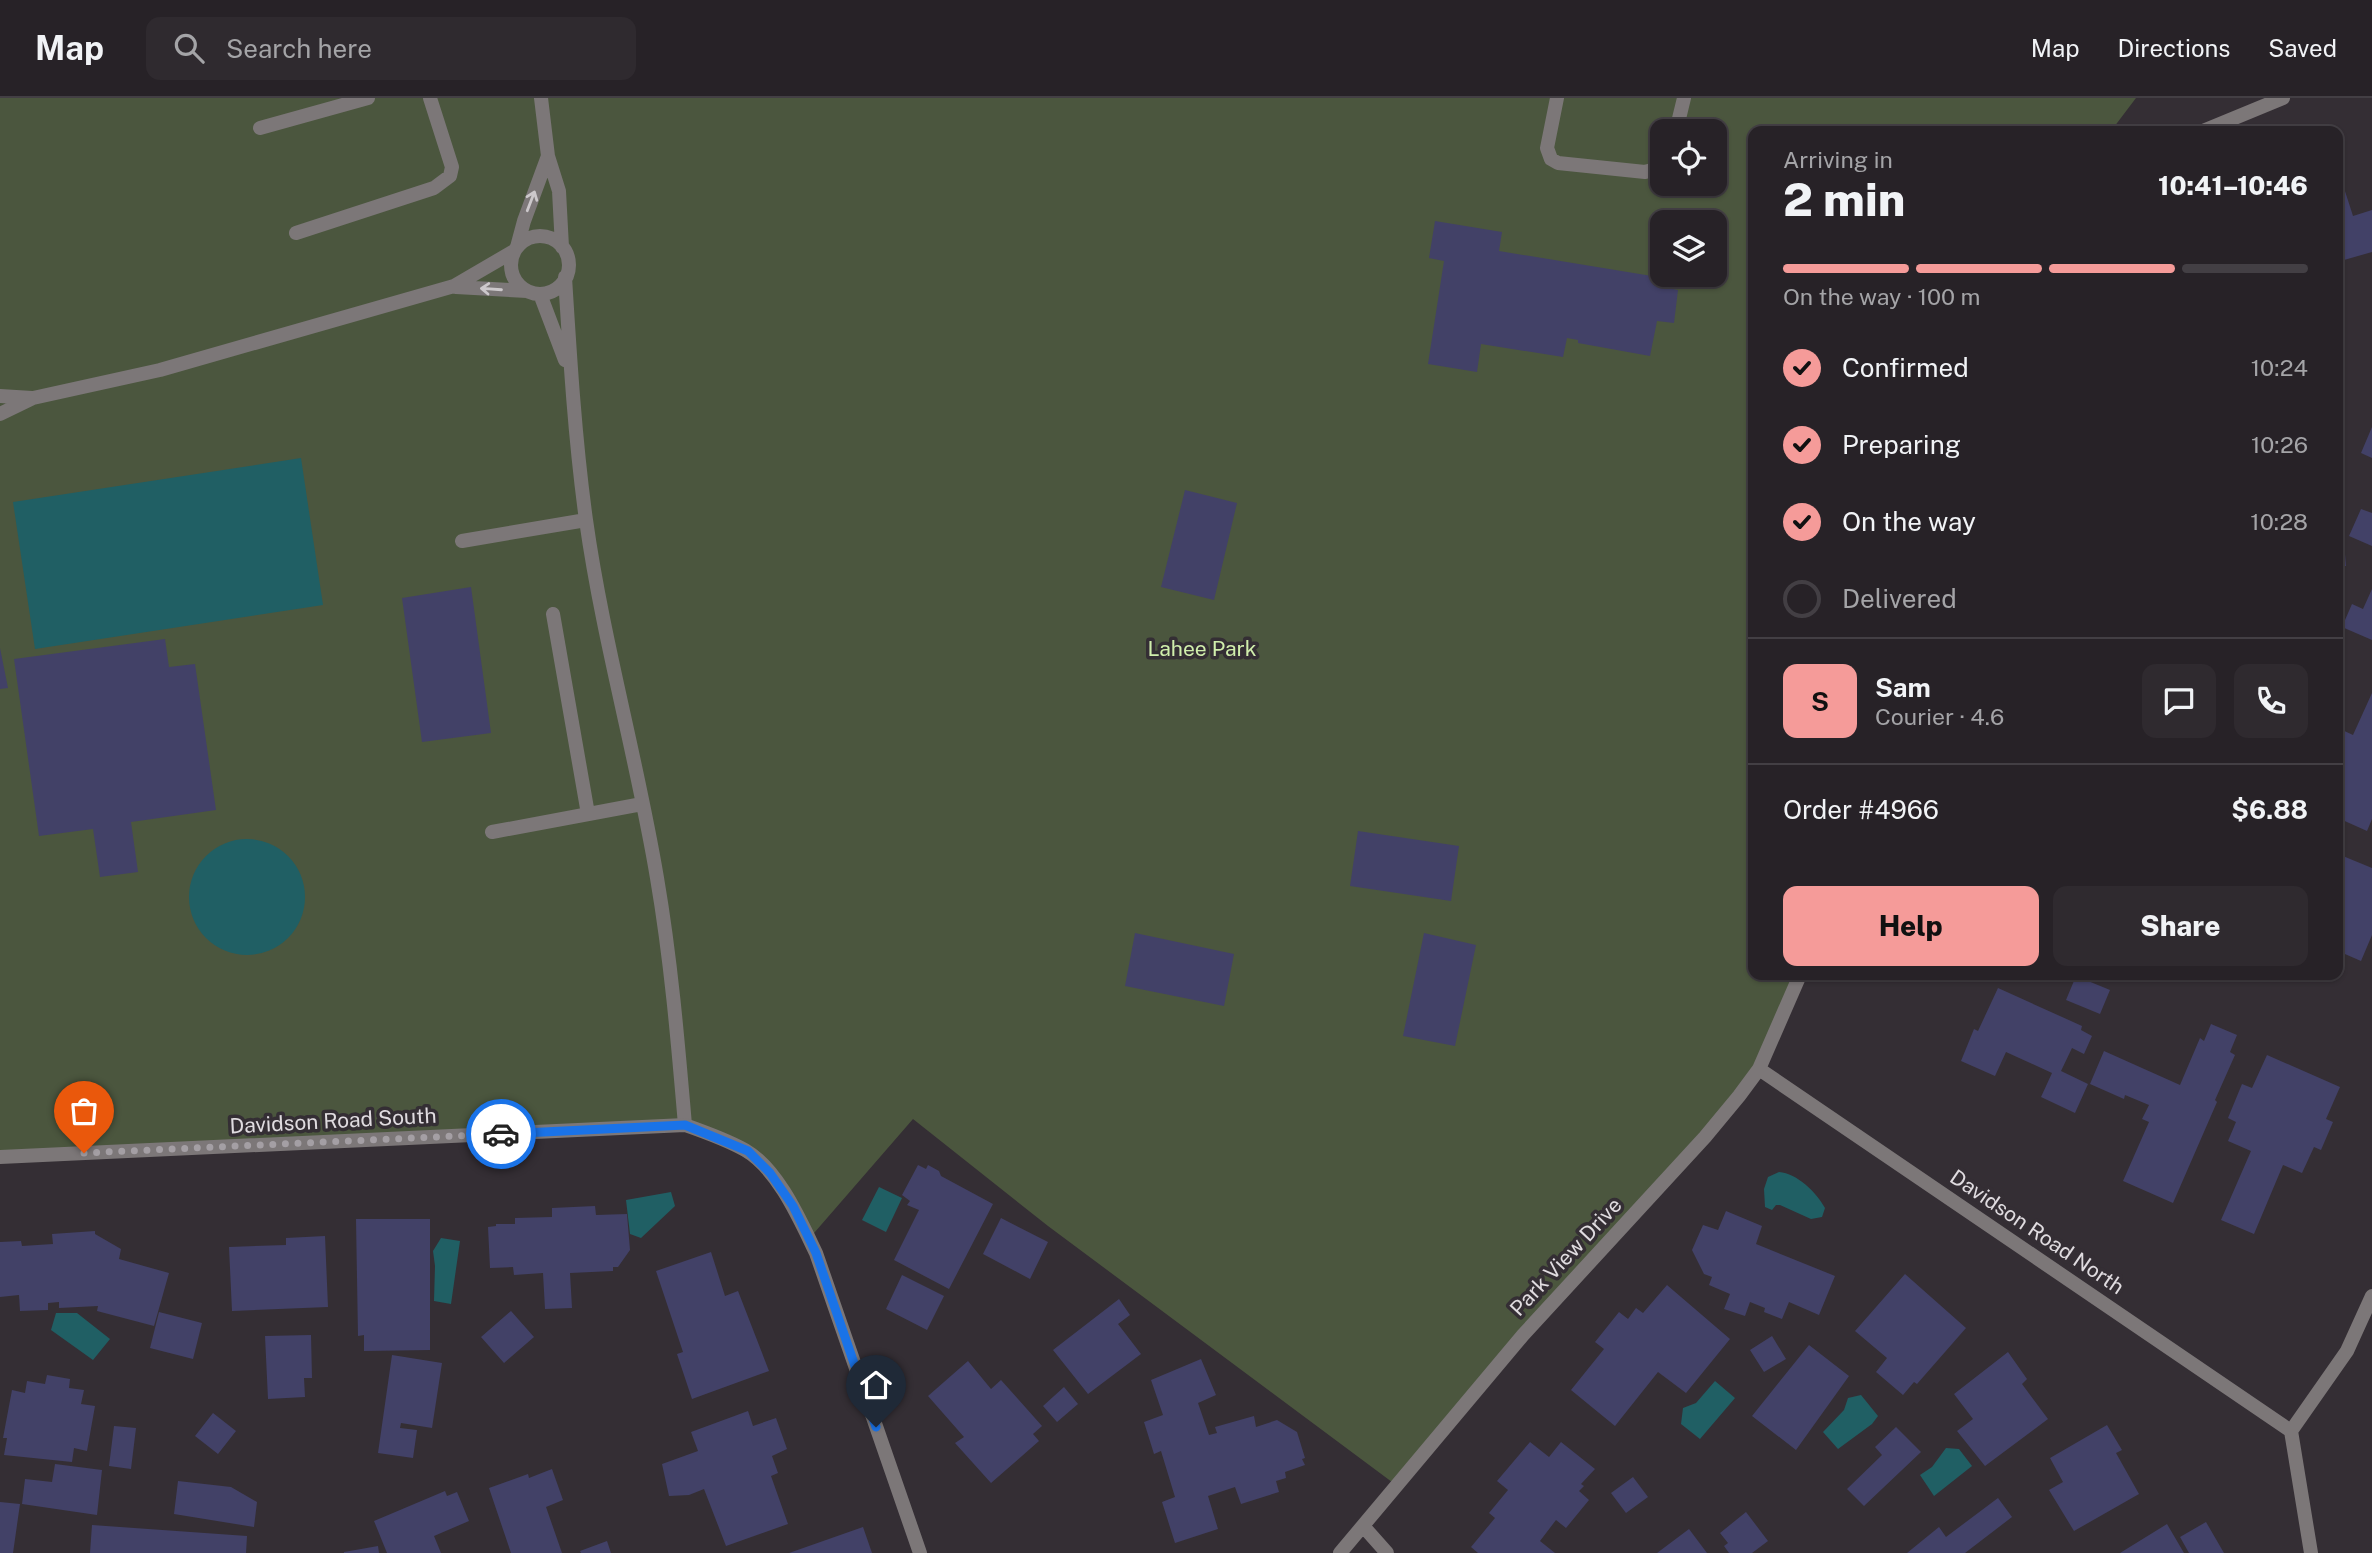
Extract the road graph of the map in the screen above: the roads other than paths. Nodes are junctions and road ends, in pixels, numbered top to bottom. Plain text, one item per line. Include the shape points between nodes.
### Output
1 (368, 98) edge
2 (430, 98) edge
3 (541, 98) edge
4 (1557, 98) edge
5 (1684, 98) edge
6 (2283, 98) edge
7 (1679, 119) edge
8 (2215, 126) edge
9 (260, 128) dead end
10 (548, 156) junction
11 (1650, 171) edge
12 (296, 233) dead end
13 (562, 247) junction
14 (516, 249) junction
15 (565, 278) junction
16 (454, 286) junction
17 (533, 293) junction
18 (571, 374) junction
19 (0, 396) edge
20 (33, 398) junction
21 (0, 414) edge
22 (586, 520) junction
23 (462, 541) dead end
24 (553, 614) dead end
25 (642, 804) junction
26 (588, 814) junction
27 (492, 832) dead end
28 (1798, 980) edge
29 (1759, 1069) junction
30 (685, 1125) junction
31 (0, 1157) edge
32 (2372, 1296) edge
33 (2291, 1431) junction
34 (1364, 1527) junction
35 (920, 1553) edge
36 (1340, 1553) edge
37 (1387, 1553) edge
38 (2311, 1553) edge

1 - 9 street
2 - 12 street via 452,167 450,176 434,188
3 - 10 street
4 - 11 street via 1547,148 1551,159
5 - 7 street
6 - 8 street
10 - 13 street via 559,191
14 -> 10 street
13 - 14 street via 540,235
13 - 15 street via 568,258
14 - 16 street
14 - 17 street via 511,271 517,283
15 - 17 street via 552,291
15 - 18 street
17 -> 16 street
16 - 20 street via 160,370
17 - 18 street
18 - 22 street
19 - 20 street
20 - 21 street
22 - 23 street
22 - 25 street
24 - 26 street
25 - 26 street
25 - 30 street via 674,996
26 - 27 street
28 - 29 street, Park View Drive
29 - 33 street, Davidson Road North
29 - 34 street, Park View Drive via 1705,1137 1523,1335
30 - 31 street, Davidson Road South
30 - 35 street, Davidson Road South via 748,1151 793,1206 816,1253
32 - 33 street via 2347,1351
33 - 38 street
34 - 36 street, Park View Drive
34 - 37 street

